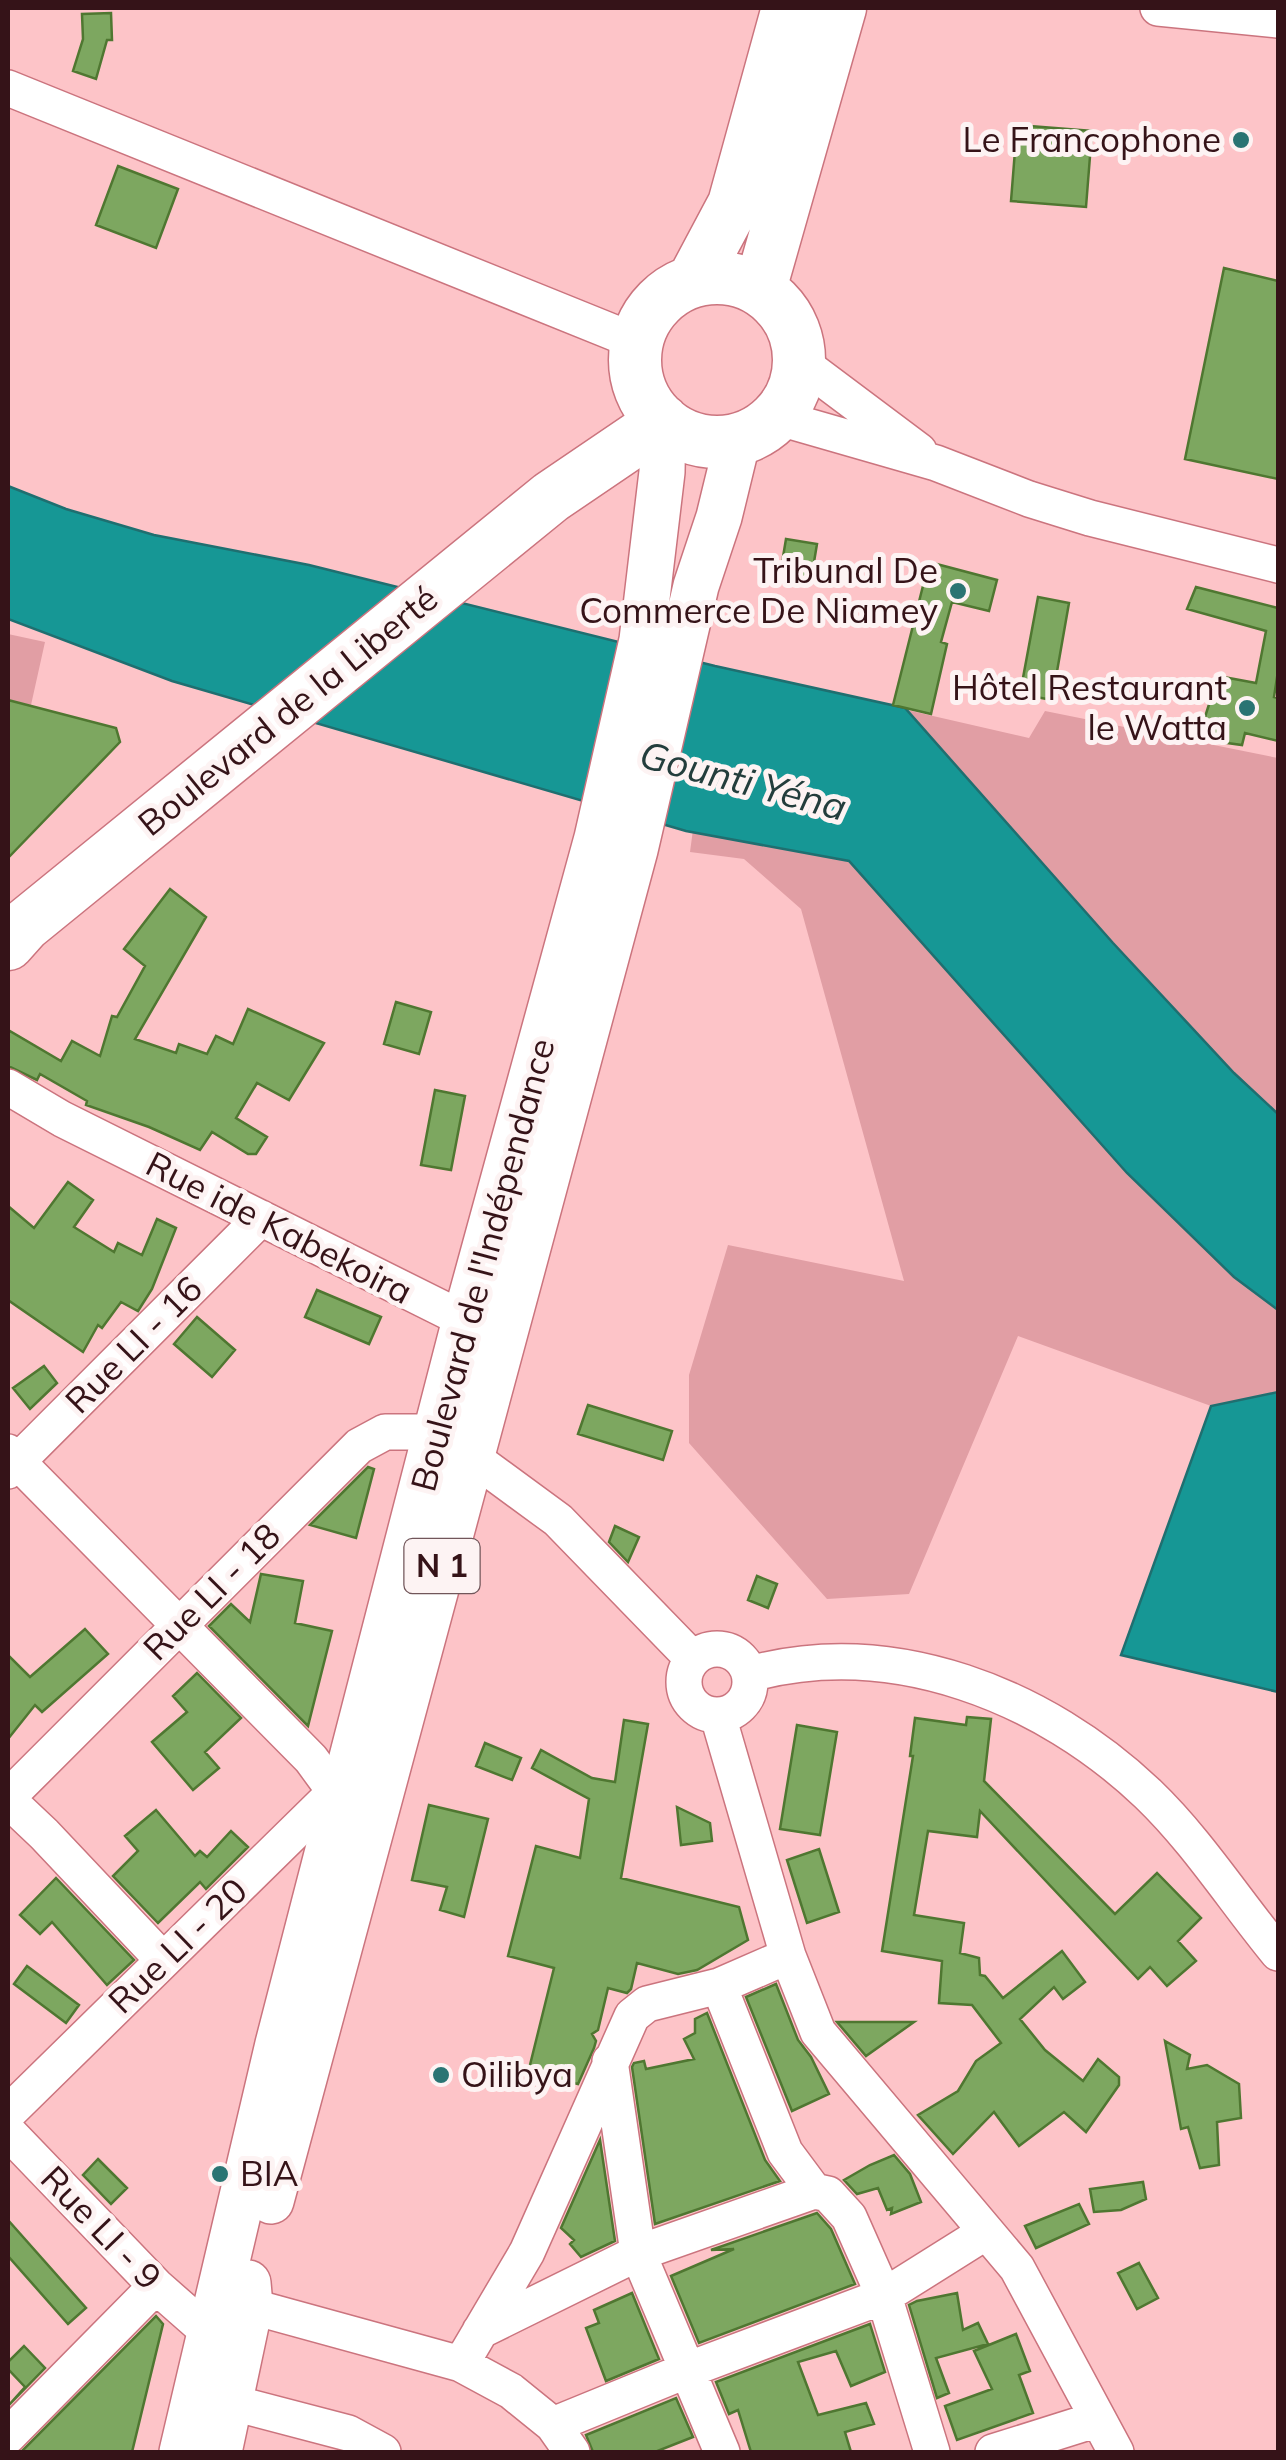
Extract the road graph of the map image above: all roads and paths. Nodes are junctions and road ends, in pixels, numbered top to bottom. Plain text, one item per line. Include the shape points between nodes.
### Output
1 (788, 8) edge
2 (840, 8) edge
3 (1158, 8) edge
4 (1278, 20) edge
5 (8, 88) edge
6 (693, 280) junction
7 (760, 289) junction
8 (800, 361) junction
9 (646, 382) junction
10 (757, 428) junction
11 (936, 463) junction
12 (1278, 565) edge
13 (663, 646) junction
14 (616, 844) junction
15 (13, 934) edge
16 (8, 1087) edge
17 (8, 1118) edge
18 (94, 1135) junction
19 (261, 1218) junction
20 (464, 1320) junction
21 (455, 1444) junction
22 (11, 1462) edge
23 (177, 1626) junction
24 (693, 1659) junction
25 (750, 1674) junction
26 (718, 1716) junction
27 (8, 1799) edge
28 (336, 1804) junction
29 (1278, 1953) edge
30 (788, 1956) junction
31 (164, 1960) junction
32 (719, 1986) junction
33 (610, 2060) junction
34 (8, 2112) edge
35 (8, 2132) edge
36 (814, 2191) junction
37 (986, 2232) junction
38 (638, 2253) junction
39 (156, 2286) junction
40 (240, 2289) junction
41 (884, 2296) junction
42 (196, 2322) junction
43 (480, 2331) junction
44 (461, 2364) junction
45 (690, 2369) junction
46 (217, 2391) junction
47 (1098, 2419) junction
48 (8, 2436) edge
49 (563, 2439) edge
50 (165, 2452) edge
51 (182, 2452) edge
52 (208, 2452) edge
53 (220, 2452) edge
54 (383, 2452) edge
55 (722, 2452) edge
56 (932, 2452) edge
57 (993, 2452) edge
58 (1116, 2452) edge

1 - 6 highway via 734,204
2 - 7 highway
3 - 4 street
5 - 9 street
6 - 7 highway via 739,280
6 - 9 highway via 673,290 644,321
7 - 8 highway via 790,320
8 - 10 highway via 793,392
8 - 11 street
9 - 10 highway via 679,433 718,442
9 - 13 main road, Boulevard de l'Indépendance via 662,472
9 - 15 highway, Boulevard de la Liberté via 551,497
10 - 11 street
10 - 13 main road, Boulevard de l'Indépendance via 696,586
11 - 12 street via 1075,513
13 - 14 main road, Boulevard de l'Indépendance
14 - 20 main road, Boulevard de l'Indépendance
14 - 21 main road, Boulevard de l'Indépendance / N 1
16 - 18 street
17 - 18 street
18 - 19 street, Rue ide Kabekoira
19 - 20 street, Rue ide Kabekoira
19 - 22 street, Rue LI - 16
20 - 21 main road, Boulevard de l'Indépendance
21 - 23 street, Rue LI - 18 via 385,1432 359,1446
21 - 24 street via 558,1520
21 - 28 main road, Boulevard de l'Indépendance
21 - 40 main road, Boulevard de l'Indépendance / N 1
22 - 23 street
23 - 27 street, Rue LI - 18
23 - 28 street via 310,1759
24 - 25 street via 710,1649 731,1651
24 - 26 street via 684,1679 689,1700
25 - 26 street via 744,1703
25 - 29 street via 786,1665 894,1664 1003,1696 1090,1746 1149,1794
26 - 30 street
27 - 31 street
28 - 31 street, Rue LI - 20
28 - 40 main road, Boulevard de l'Indépendance
30 - 32 street
30 - 37 street via 818,2032
31 - 34 street, Rue LI - 20
32 - 33 street via 647,2004 632,2016
32 - 36 street via 785,2152
33 - 38 street
33 - 43 street via 528,2252
35 - 39 street, Rue LI - 9
36 - 38 street
36 - 41 street via 828,2194 849,2216
37 - 41 street
37 - 47 street via 1017,2268
38 - 43 street
38 - 45 street
39 - 42 street, Rue LI - 9
39 - 48 street
40 - 42 main road, Boulevard de l'Indépendance
40 - 44 street
40 - 46 main road, Boulevard de l'Indépendance
41 - 45 street
41 - 56 street
42 - 50 main road, Boulevard de l'Indépendance
43 - 44 street
44 - 49 street via 495,2380
45 - 49 street
45 - 55 street
46 - 51 main road
46 - 52 main road
46 - 53 main road, Boulevard de l'Indépendance
46 - 54 street via 348,2433
47 - 57 street
47 - 58 street

